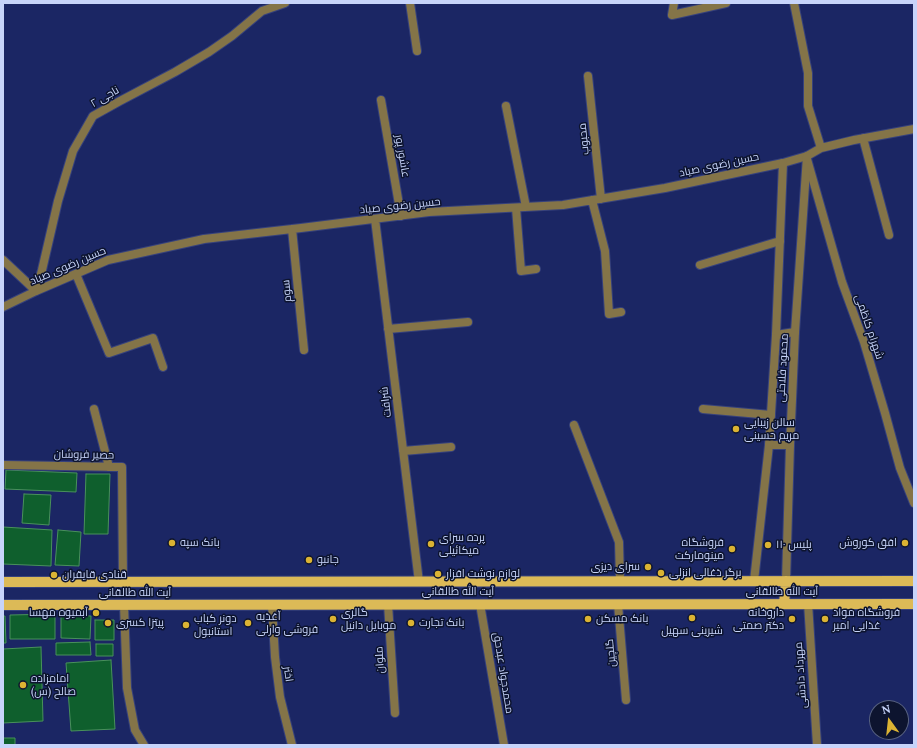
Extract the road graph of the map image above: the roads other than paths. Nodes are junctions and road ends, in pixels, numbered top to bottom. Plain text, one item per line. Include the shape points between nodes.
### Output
1 (286, 3) edge
2 (410, 3) edge
3 (674, 3) edge
4 (726, 3) edge
5 (794, 3) edge
6 (417, 51) dead end
7 (588, 76) dead end
8 (381, 100) dead end
9 (506, 106) dead end
10 (914, 129) edge
11 (863, 138) junction
12 (821, 148) junction
13 (806, 156) junction
14 (783, 163) junction
15 (601, 199) junction
16 (592, 200) junction
17 (526, 207) junction
18 (516, 208) junction
19 (401, 216) junction
20 (375, 219) junction
21 (292, 230) junction
22 (890, 235) dead end
23 (780, 241) junction
24 (3, 260) edge
25 (700, 265) dead end
26 (536, 269) dead end
27 (76, 274) junction
28 (36, 291) junction
29 (3, 307) edge
30 (621, 312) dead end
31 (468, 322) dead end
32 (388, 329) junction
33 (795, 332) junction
34 (776, 335) junction
35 (304, 350) dead end
36 (163, 367) dead end
37 (94, 409) dead end
38 (703, 409) dead end
39 (771, 415) junction
40 (574, 424) dead end
41 (769, 445) junction
42 (790, 445) junction
43 (451, 447) dead end
44 (403, 451) junction
45 (3, 465) edge
46 (110, 466) junction
47 (914, 503) edge
48 (620, 581) junction
49 (754, 581) junction
50 (786, 581) junction
51 (914, 581) edge
52 (3, 582) edge
53 (123, 582) junction
54 (419, 582) junction
55 (808, 603) junction
56 (388, 604) junction
57 (480, 604) junction
58 (618, 604) junction
59 (784, 604) junction
60 (914, 604) edge
61 (3, 605) edge
62 (124, 605) junction
63 (272, 605) junction
64 (626, 700) dead end
65 (395, 713) dead end
66 (144, 745) edge
67 (292, 745) edge
68 (504, 745) edge
69 (817, 745) edge

1 - 28 street, ناجی ۲ via 262,11 209,52 93,116 73,151
2 - 6 street
3 - 4 street via 672,15
5 - 12 street via 808,73 808,106
7 - 15 street, محبوب
8 - 19 street, عاشور پور
9 - 17 street
10 - 11 street, حسین رضوی صیاد
11 - 12 street, حسین رضوی صیاد
11 - 22 street
12 - 13 street, حسین رضوی صیاد
13 - 14 street, حسین رضوی صیاد
13 - 33 street, محمود فلاحتی
13 - 47 street, شهرام کاظمی via 842,282 864,342 900,468
14 - 15 street, حسین رضوی صیاد
14 - 23 street, محمود فلاحتی
15 - 16 street, حسین رضوی صیاد
16 - 17 street, حسین رضوی صیاد
16 - 30 street via 605,251 609,314
17 - 18 street, حسین رضوی صیاد
18 - 19 street, حسین رضوی صیاد via 429,212
18 - 26 street via 520,271
19 - 20 street, حسین رضوی صیاد
20 - 21 street, حسین رضوی صیاد
20 - 32 street, شرافت
21 - 27 street, حسین رضوی صیاد via 204,239 108,260
21 - 35 street, سوم
23 - 25 street
23 - 34 street, محمود فلاحتی
24 - 28 street
27 - 28 street, حسین رضوی صیاد
27 - 36 street via 109,353 153,338
28 - 29 street, حسین رضوی صیاد
31 - 32 street
32 - 44 street, شرافت
33 - 34 street
33 - 42 street, محمود فلاحتی
34 - 39 street, محمود فلاحتی
37 - 46 street
38 - 39 street
39 - 41 street, محمود فلاحتی
40 - 48 street via 619,542
41 - 42 street
41 - 49 street, محمود فلاحتی
42 - 50 street, محمود فلاحتی
43 - 44 street
44 - 54 street, شرافت
45 - 46 street, حصیر فروشان
46 - 53 street, حصیر فروشان via 122,467
48 - 49 main road, آیت الله طالقانی
48 - 54 main road, آیت الله طالقانی
49 - 50 main road, آیت الله طالقانی
50 - 51 main road, آیت الله طالقانی
50 - 59 main road
52 - 53 main road, آیت الله طالقانی
53 - 54 main road, آیت الله طالقانی
55 - 59 main road, آیت الله طالقانی
55 - 60 main road, آیت الله طالقانی
55 - 69 street, مهرداد دادشی
56 - 57 main road, آیت الله طالقانی
56 - 63 main road, آیت الله طالقانی
56 - 65 street, ملوان
57 - 58 main road, آیت الله طالقانی
57 - 68 street, محمدجواد عبدحق
58 - 59 main road, آیت الله طالقانی
58 - 64 street, گلچین
61 - 62 main road, آیت الله طالقانی
62 - 63 main road, آیت الله طالقانی
62 - 66 street via 127,688 136,730
63 - 67 street, اختر via 280,697

